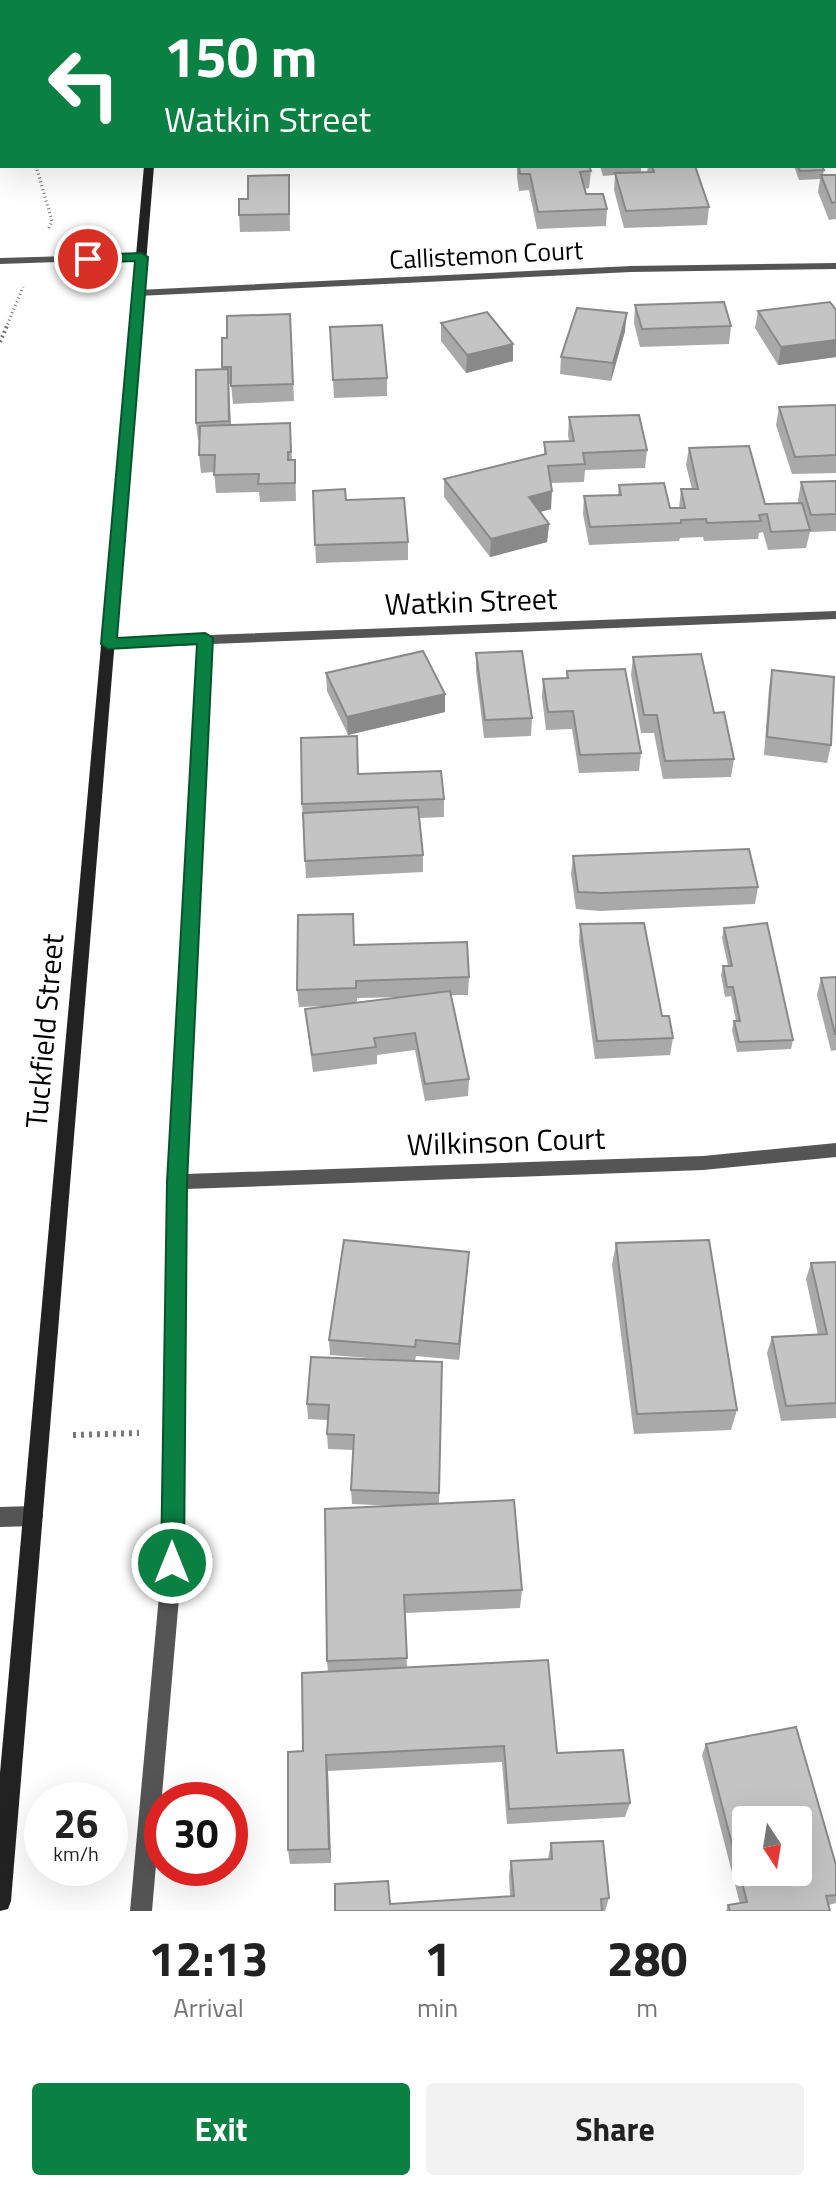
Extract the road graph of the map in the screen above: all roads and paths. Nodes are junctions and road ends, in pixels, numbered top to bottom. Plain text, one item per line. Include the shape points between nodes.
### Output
1 (149, 168) edge
2 (141, 257) junction
3 (0, 261) edge
4 (836, 266) edge
5 (138, 293) junction
6 (836, 615) edge
7 (205, 638) junction
8 (108, 644) junction
9 (836, 1150) edge
10 (177, 1182) junction
11 (173, 1432) junction
12 (40, 1437) junction
13 (33, 1516) junction
14 (0, 1517) edge
15 (0, 1901) edge
16 (141, 1911) edge

1 - 2 main road, Tuckfield Street
2 - 3 street
2 - 5 main road, Tuckfield Street
4 - 5 street, Callistemon Court via 631,269
5 - 8 main road, Tuckfield Street
6 - 7 street, Watkin Street
7 - 8 street, Watkin Street
7 - 10 street
8 - 12 main road, Tuckfield Street
9 - 10 street, Wilkinson Court via 703,1163
10 - 11 street
11 - 12 path
11 - 16 street via 172,1563
12 - 13 main road, Tuckfield Street
13 - 14 street
13 - 15 main road, Tuckfield Street

